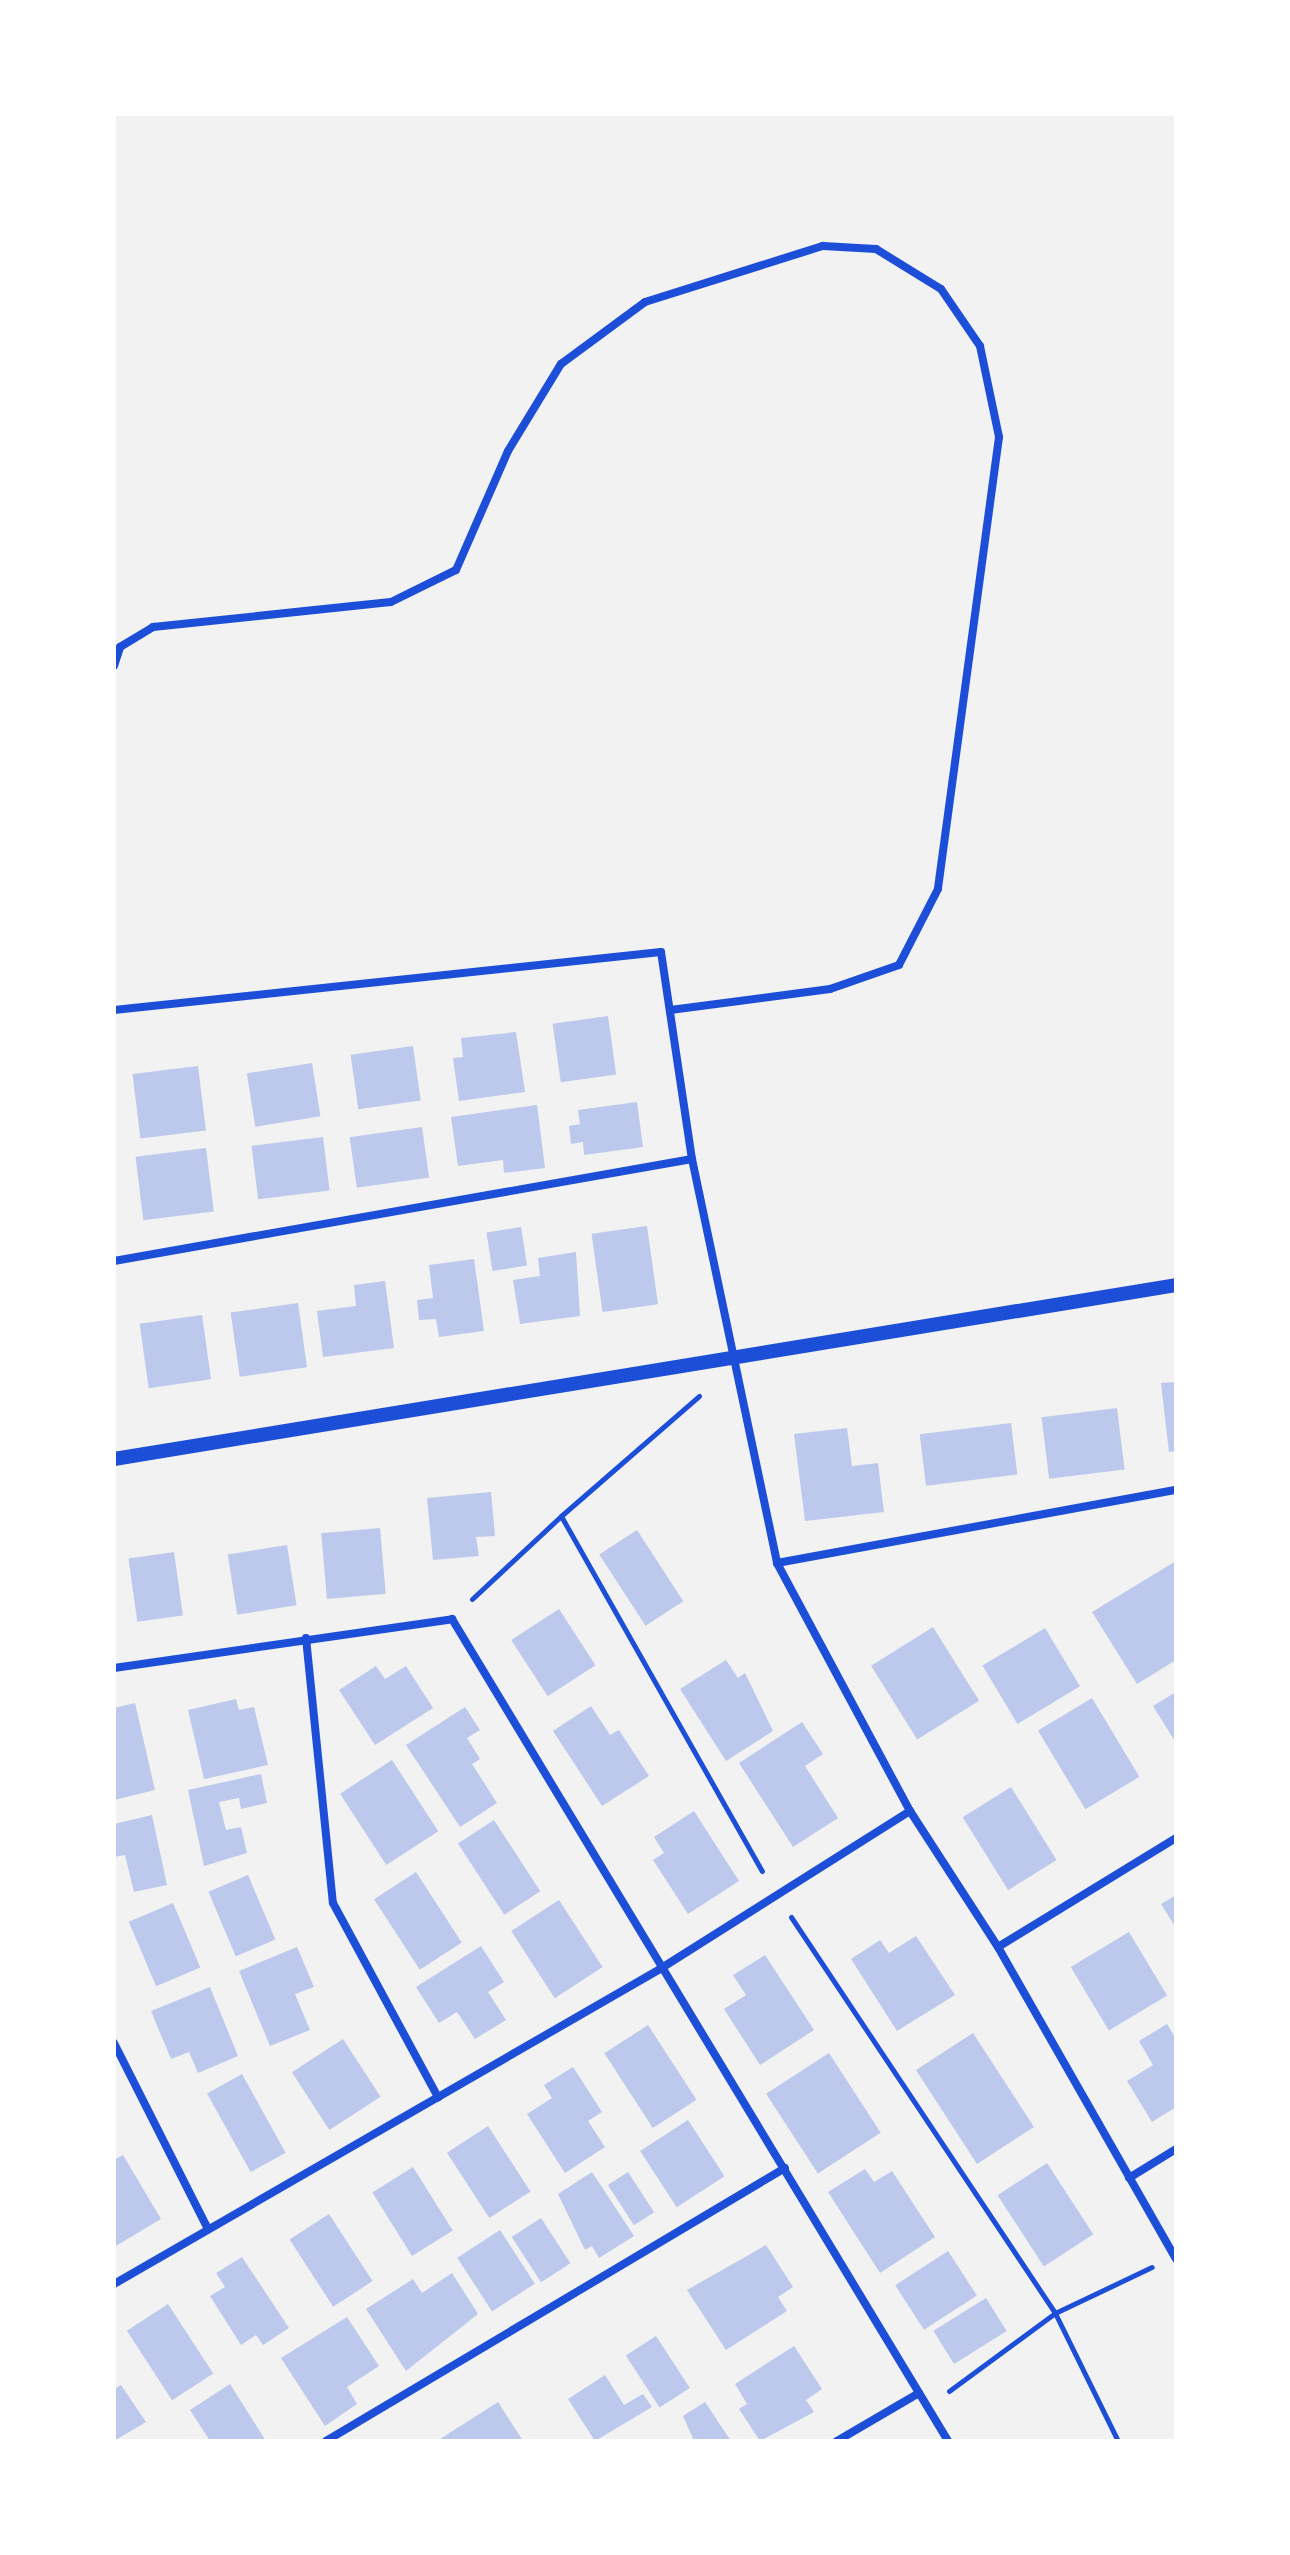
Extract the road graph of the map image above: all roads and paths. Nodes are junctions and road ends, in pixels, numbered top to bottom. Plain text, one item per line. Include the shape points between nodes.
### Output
1 (114, 666) edge
2 (114, 1010) edge
3 (670, 1010) junction
4 (692, 1159) junction
5 (114, 1261) edge
6 (1176, 1285) edge
7 (740, 1362) junction
8 (114, 1459) edge
9 (1176, 1490) edge
10 (561, 1516) junction
11 (777, 1563) junction
12 (452, 1619) junction
13 (306, 1638) junction
14 (114, 1668) edge
15 (910, 1811) junction
16 (1176, 1838) edge
17 (776, 1895) junction
18 (998, 1947) junction
19 (660, 1969) junction
20 (114, 2043) edge
21 (438, 2097) junction
22 (1176, 2149) edge
23 (785, 2168) junction
24 (1129, 2178) junction
25 (207, 2227) junction
26 (1175, 2258) edge
27 (114, 2284) edge
28 (1055, 2313) junction
29 (919, 2393) junction
30 (929, 2406) junction
31 (326, 2441) edge
32 (837, 2441) edge
33 (948, 2441) edge
34 (1118, 2441) edge

1 - 3 street via 120,647 153,627 391,602 456,570 508,451 561,364 645,302 823,246 876,249 941,289 980,346 999,437 938,889 899,965 830,989
2 - 3 street via 661,952
3 - 4 street
4 - 5 street
4 - 7 street
6 - 7 street
7 - 8 street
7 - 10 path
7 - 11 street
9 - 11 street
10 - 12 path
10 - 17 path
11 - 15 street
12 - 13 street
12 - 19 street
13 - 14 street
13 - 21 street via 333,1903
15 - 17 street
15 - 18 street
16 - 18 street
17 - 19 street
17 - 28 path
18 - 24 street
19 - 21 street
19 - 23 street
20 - 25 street
21 - 25 street
22 - 24 street
23 - 29 street
23 - 31 street
24 - 26 street
25 - 27 street
26 - 28 path
28 - 30 path
28 - 34 path
29 - 30 street
29 - 32 street
30 - 33 street

